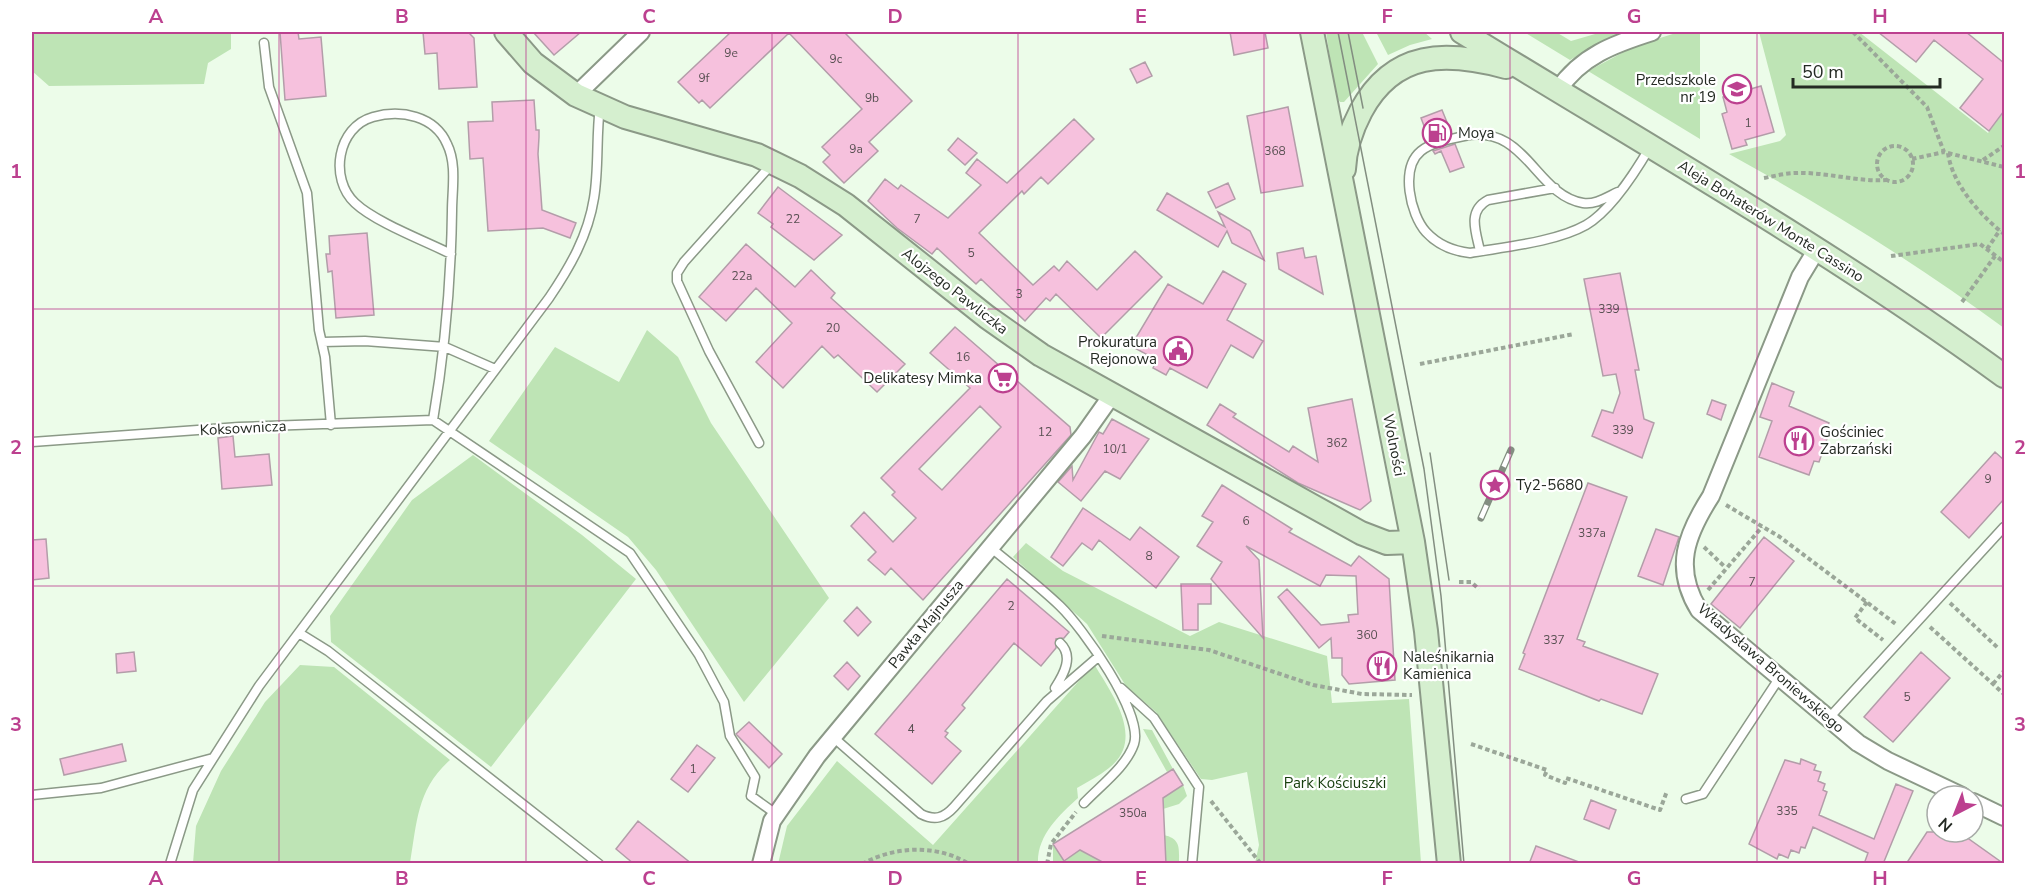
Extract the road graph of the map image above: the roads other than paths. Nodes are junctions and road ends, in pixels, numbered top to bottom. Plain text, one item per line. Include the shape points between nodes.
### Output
1 (506, 32) edge
2 (640, 32) edge
3 (1312, 32) edge
4 (1652, 32) edge
5 (1474, 35) edge
6 (264, 43) dead end
7 (1532, 75) junction
8 (1558, 90) junction
9 (576, 95) junction
10 (600, 106) junction
11 (1650, 147) junction
12 (773, 163) junction
13 (1555, 188) junction
14 (1618, 192) junction
15 (1344, 194) junction
16 (1817, 249) junction
17 (1480, 251) junction
18 (451, 254) junction
19 (322, 342) junction
20 (445, 347) junction
21 (495, 369) junction
22 (2004, 376) edge
23 (1112, 395) junction
24 (433, 420) junction
25 (331, 425) junction
26 (452, 430) junction
27 (32, 442) edge
28 (759, 442) dead end
29 (2004, 527) edge
30 (1413, 542) junction
31 (990, 546) junction
32 (299, 633) junction
33 (1060, 643) dead end
34 (1098, 657) junction
35 (1780, 677) junction
36 (1117, 684) junction
37 (1047, 701) junction
38 (1828, 719) junction
39 (833, 737) junction
40 (213, 758) junction
41 (1937, 784) edge
42 (32, 795) edge
43 (1686, 799) dead end
44 (1084, 803) road end
45 (1985, 808) edge
46 (777, 814) junction
47 (2004, 818) edge
48 (170, 864) edge
49 (599, 864) edge
50 (761, 864) edge
51 (1192, 864) edge
52 (1449, 864) edge

1 - 9 street, Alojzego Pawliczka via 533,63
2 - 9 street
3 - 15 street, Wolności
4 - 8 street via 1608,46 1571,73
5 - 7 street, Aleja Bohaterów Monte Cassino
6 - 19 lane via 272,96 307,193
7 - 8 street, Aleja Bohaterów Monte Cassino
7 - 15 street, Aleja Bohaterów Monte Cassino via 1475,59 1452,57 1407,64 1387,76 1372,92 1352,132 1344,164
8 - 11 street, Aleja Bohaterów Monte Cassino
9 - 10 street, Alojzego Pawliczka
10 - 12 street, Alojzego Pawliczka
10 - 21 lane via 595,196 582,243 549,298
11 - 14 lane
11 - 16 street, Aleja Bohaterów Monte Cassino
12 - 23 street, Alojzego Pawliczka via 846,205 1020,342
12 - 28 lane via 677,273 677,281 709,351
13 - 14 lane via 1585,204
13 - 17 lane via 1480,204 1474,221
13 - 17 lane via 1522,152 1486,135 1467,135 1421,151 1408,174 1417,219 1436,241 1453,251
14 - 17 lane via 1601,213 1569,233
15 - 30 street, Wolności
16 - 22 street, Aleja Bohaterów Monte Cassino
16 - 35 street, Władysława Broniewskiego via 1800,276 1711,496 1696,519 1685,554 1688,591 1699,610
18 - 18 lane via 453,163 448,144 437,127 417,116 372,117 354,130 342,149 339,168 343,187 369,213
18 - 20 lane
19 - 20 lane
19 - 25 lane
20 - 21 lane
20 - 24 lane
21 - 26 lane
23 - 30 street, Alojzego Pawliczka via 1361,533 1387,543
23 - 31 street, Pawła Majnusza via 1083,436
24 - 25 lane, Koksownicza
24 - 26 lane
25 - 27 lane, Koksownicza via 239,427
26 - 32 lane
26 - 46 lane via 630,553 699,655 724,702 730,736 755,777 751,796
29 - 38 lane
30 - 52 street, Wolności via 1426,631
31 - 34 lane via 1060,607
31 - 39 street, Pawła Majnusza
32 - 40 lane
32 - 49 lane via 328,651
33 - 37 lane via 1068,657 1066,667
34 - 36 lane
34 - 37 lane
35 - 38 street, Władysława Broniewskiego
35 - 43 lane via 1703,794
36 - 44 lane via 1134,719 1135,741 1127,759
36 - 51 lane via 1154,718 1199,787
37 - 39 lane via 940,818 921,814
38 - 41 street, Władysława Broniewskiego via 1858,743
39 - 46 street, Pawła Majnusza
40 - 42 lane via 101,788
40 - 48 lane via 193,790
45 - 47 street
46 - 50 street, Pawła Majnusza

